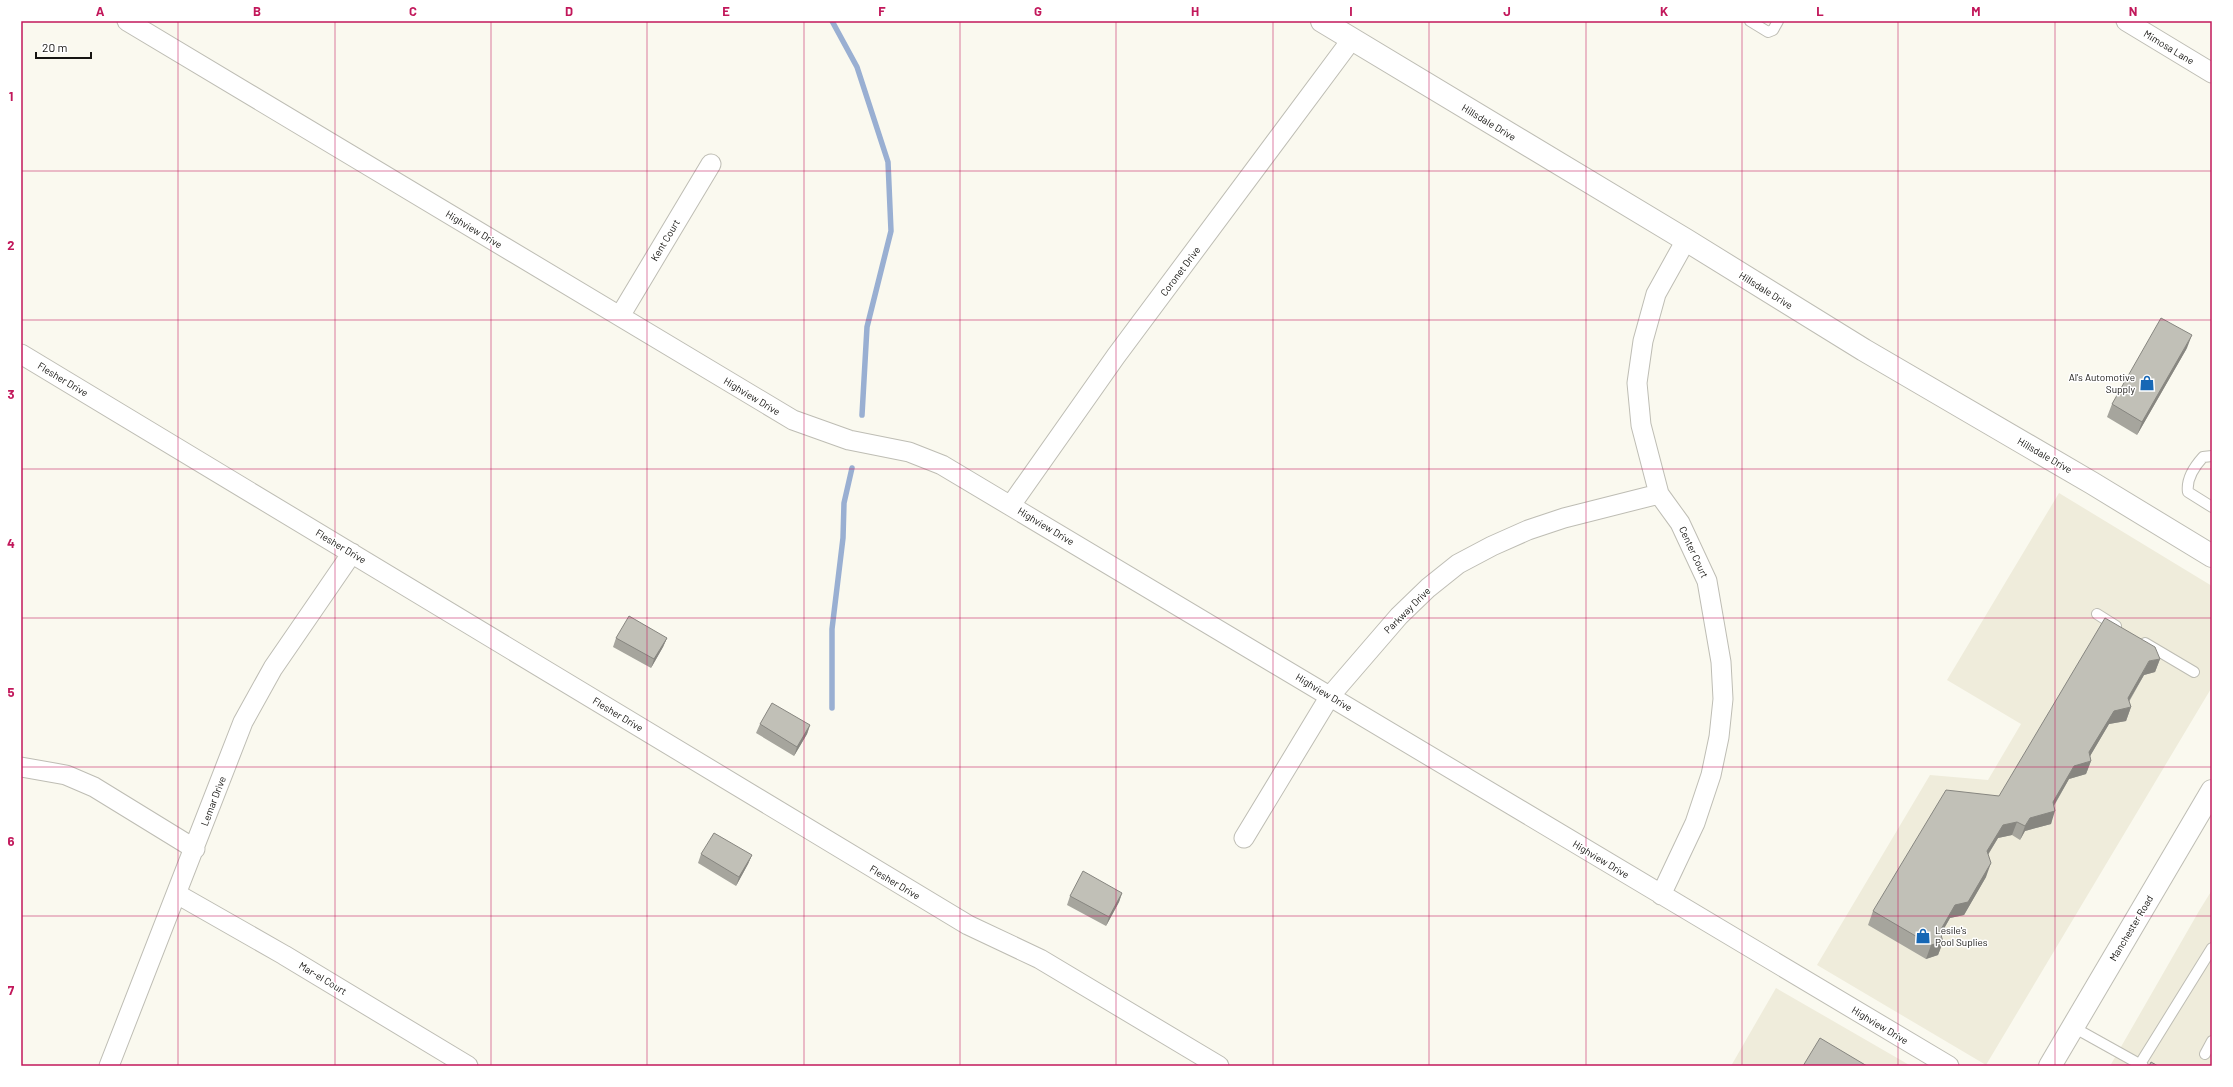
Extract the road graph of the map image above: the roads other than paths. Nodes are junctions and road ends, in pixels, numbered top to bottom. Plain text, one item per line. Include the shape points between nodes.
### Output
1 (127, 21) edge
2 (1322, 21) edge
3 (1750, 21) edge
4 (1778, 21) edge
5 (2126, 21) edge
6 (1352, 39) junction
7 (2212, 73) edge
8 (711, 164) dead end
9 (1686, 240) junction
10 (620, 316) junction
11 (21, 354) edge
12 (2212, 456) edge
13 (1659, 494) junction
14 (1011, 505) junction
15 (2212, 506) edge
16 (352, 553) junction
17 (2212, 556) edge
18 (2097, 614) dead end
19 (2123, 630) edge
20 (2136, 638) edge
21 (2194, 672) dead end
22 (1330, 696) junction
23 (21, 767) edge
24 (2212, 791) edge
25 (1244, 838) dead end
26 (195, 850) junction
27 (177, 894) junction
28 (1661, 895) junction
29 (2212, 948) edge
30 (2073, 1026) junction
31 (2212, 1041) edge
32 (2205, 1054) dead end
33 (2127, 1062) edge
34 (2142, 1065) edge
35 (109, 1066) edge
36 (468, 1066) edge
37 (1219, 1066) edge
38 (1949, 1066) edge
39 (2050, 1066) edge

1 - 10 street, Highview Drive
2 - 6 main road, Hillsdale Drive
3 - 4 lane via 1768,32 1773,30
5 - 7 street, Mimosa Lane
6 - 9 main road, Hillsdale Drive
6 - 14 street, Coronet Drive via 1116,356
8 - 10 street, Kent Court
9 - 13 street, Center Court via 1656,294 1642,340 1637,384 1641,425
9 - 17 main road, Hillsdale Drive via 1864,350
10 - 14 street, Highview Drive via 793,420 849,440 909,452 942,465
11 - 16 street, Flesher Drive
12 - 15 lane via 2203,457 2196,464 2187,483 2188,492
13 - 22 street, Parkway Drive via 1564,518 1528,530 1458,564 1399,616
13 - 28 street, Center Court via 1680,523 1707,581 1719,647 1723,699 1711,775 1695,823
14 - 22 street, Highview Drive
16 - 26 street, Lemar Drive via 273,668 243,722
16 - 37 street, Flesher Drive via 968,925 1040,959
18 - 19 lane
20 - 21 lane
22 - 25 street, Parkway Drive
22 - 28 street, Highview Drive
23 - 26 street via 66,775 94,787
24 - 30 main road, Manchester Road
26 - 27 street, Lemar Drive
27 - 35 street, Lemar Drive
27 - 36 street, Mar-el Court
28 - 38 street, Highview Drive
29 - 34 lane
30 - 33 lane
30 - 39 main road, Manchester Road
31 - 32 lane
33 - 34 lane

